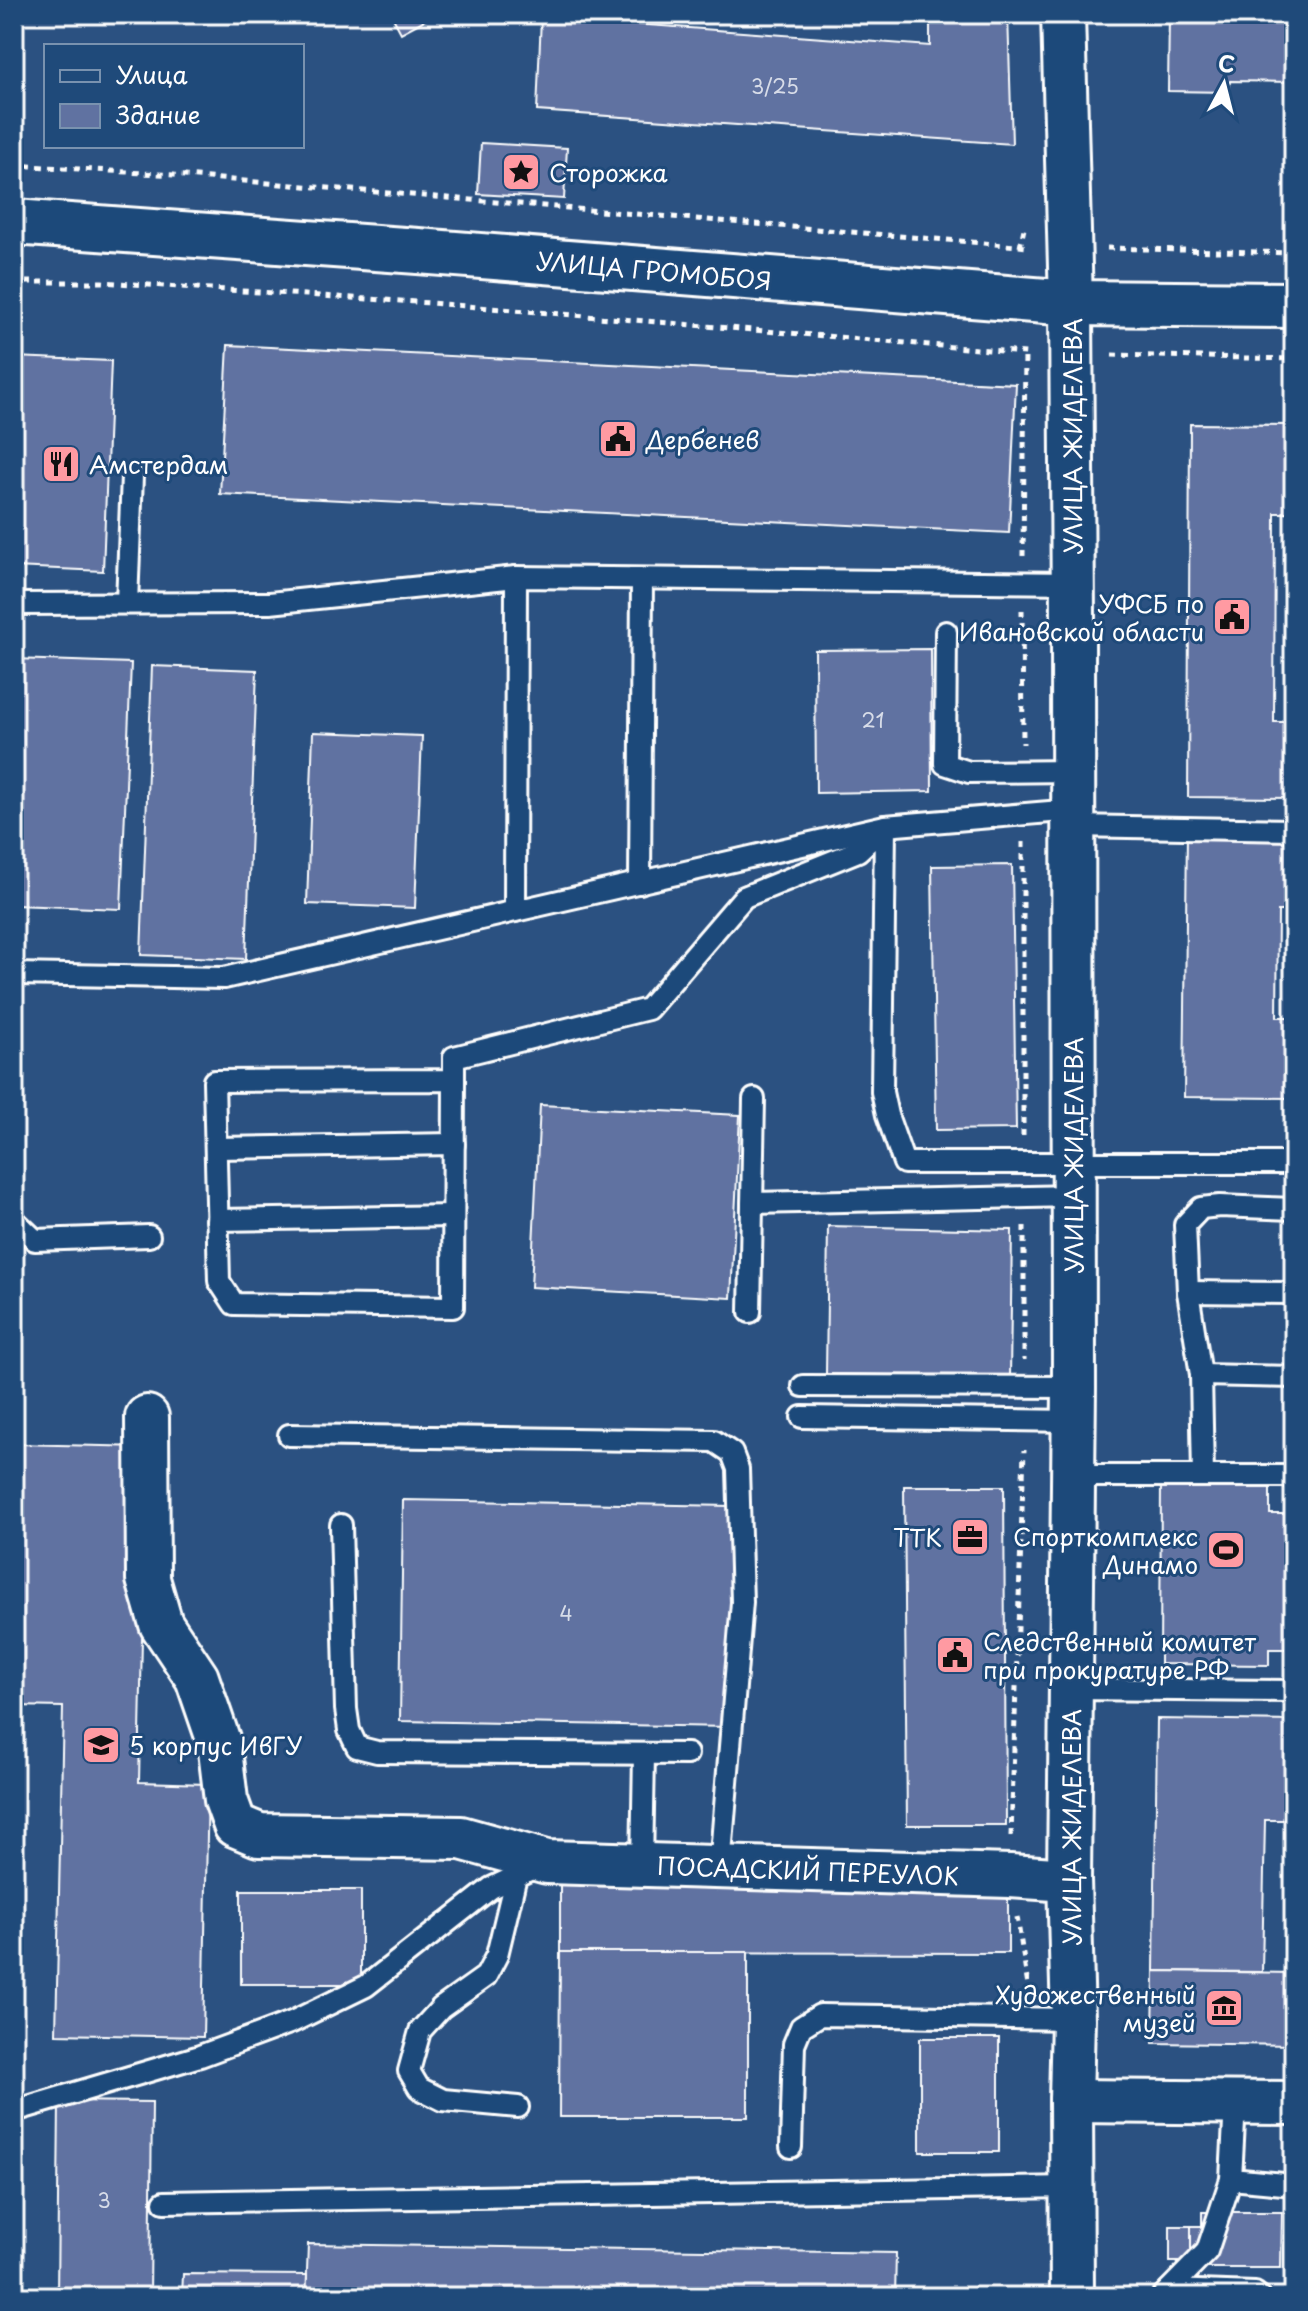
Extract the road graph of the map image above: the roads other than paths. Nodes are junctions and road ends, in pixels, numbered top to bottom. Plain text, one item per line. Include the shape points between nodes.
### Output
1 (1063, 14) edge
2 (14, 222) edge
3 (1071, 303) junction
4 (1294, 305) edge
5 (132, 476) dead end
6 (516, 577) junction
7 (642, 579) junction
8 (1073, 583) junction
9 (127, 603) junction
10 (14, 604) edge
11 (946, 632) dead end
12 (1073, 802) junction
13 (885, 826) junction
14 (1294, 830) edge
15 (640, 883) junction
16 (515, 911) junction
17 (14, 974) edge
18 (14, 992) edge
19 (454, 1080) junction
20 (754, 1099) dead end
21 (454, 1144) junction
22 (216, 1148) junction
23 (1294, 1163) edge
24 (1073, 1179) junction
25 (752, 1203) junction
26 (1294, 1209) edge
27 (453, 1216) junction
28 (14, 1220) edge
29 (217, 1220) junction
30 (149, 1236) dead end
31 (1188, 1292) junction
32 (1294, 1293) edge
33 (750, 1312) dead end
34 (1201, 1375) junction
35 (1294, 1377) edge
36 (803, 1386) dead end
37 (1073, 1404) junction
38 (147, 1417) dead end
39 (802, 1417) dead end
40 (289, 1435) dead end
41 (1073, 1476) junction
42 (1203, 1476) junction
43 (1294, 1480) edge
44 (341, 1525) dead end
45 (1071, 1689) junction
46 (1294, 1691) edge
47 (644, 1754) junction
48 (687, 1754) dead end
49 (642, 1865) junction
50 (720, 1867) junction
51 (532, 1869) junction
52 (1069, 1880) junction
53 (1073, 2019) junction
54 (1071, 2101) junction
55 (1235, 2103) junction
56 (1294, 2103) edge
57 (518, 2107) dead end
58 (14, 2111) edge
59 (791, 2147) dead end
60 (1231, 2179) junction
61 (1294, 2185) edge
62 (1073, 2187) junction
63 (164, 2202) dead end
64 (1165, 2294) edge
65 (1072, 2297) edge
66 (1260, 2297) edge

1 - 3 street, УЛИЦА ЖИДЕЛЕВА
2 - 3 main road, УЛИЦА ГРОМОБОЯ
3 - 4 main road, УЛИЦА ГРОМОБОЯ
3 - 8 street, УЛИЦА ЖИДЕЛЕВА
5 - 9 lane
6 - 7 lane
6 - 9 lane via 270,603
6 - 16 lane
7 - 8 lane
7 - 15 lane
8 - 12 street, УЛИЦА ЖИДЕЛЕВА
9 - 10 lane
11 - 12 lane via 945,764 969,772 1023,771
12 - 13 lane via 1023,814
12 - 14 lane
12 - 24 street, УЛИЦА ЖИДЕЛЕВА
13 - 15 lane
13 - 19 lane via 858,851 744,897 648,1009 454,1057
13 - 24 lane via 882,1092 904,1163 1023,1164
15 - 16 lane
16 - 17 lane via 224,978
17 - 18 lane
19 - 21 lane
19 - 22 lane via 214,1081
20 - 25 lane
21 - 22 lane
21 - 27 lane
22 - 29 lane
23 - 24 lane
24 - 25 lane via 1024,1197
24 - 37 street, УЛИЦА ЖИДЕЛЕВА
25 - 33 lane
26 - 31 lane via 1201,1208 1185,1225
27 - 29 lane
27 - 29 lane via 453,1307 234,1304 219,1281
28 - 30 lane via 35,1240
31 - 32 lane
31 - 34 lane
34 - 35 lane
34 - 42 lane
36 - 37 lane via 1025,1388
37 - 39 lane via 1025,1420
37 - 41 street, УЛИЦА ЖИДЕЛЕВА
38 - 51 street, ПОСАДСКИЙ ПЕРЕУЛОК via 148,1579 161,1624 197,1678 219,1742 226,1800 235,1825 259,1835 461,1838
40 - 50 lane via 714,1441 732,1453 738,1469 742,1602
41 - 42 lane
41 - 45 street, УЛИЦА ЖИДЕЛЕВА
42 - 43 lane
44 - 47 lane via 346,1709 357,1747 377,1752
45 - 46 lane
45 - 52 street, УЛИЦА ЖИДЕЛЕВА
47 - 48 lane
47 - 49 lane
49 - 50 street, ПОСАДСКИЙ ПЕРЕУЛОК
49 - 51 street, ПОСАДСКИЙ ПЕРЕУЛОК
50 - 52 street, ПОСАДСКИЙ ПЕРЕУЛОК
51 - 57 lane via 486,1976 441,2008 420,2031 409,2071 419,2088 443,2100
51 - 58 lane via 491,1888 366,1986 292,2022 200,2056
52 - 53 street, УЛИЦА ЖИДЕЛЕВА
53 - 54 street, УЛИЦА ЖИДЕЛЕВА
53 - 59 lane via 820,2015 801,2027 794,2044
54 - 55 street
54 - 62 street, УЛИЦА ЖИДЕЛЕВА
55 - 56 street
55 - 60 lane
60 - 61 lane
60 - 64 lane via 1207,2251
62 - 63 lane
62 - 65 street, УЛИЦА ЖИДЕЛЕВА
64 - 66 lane

